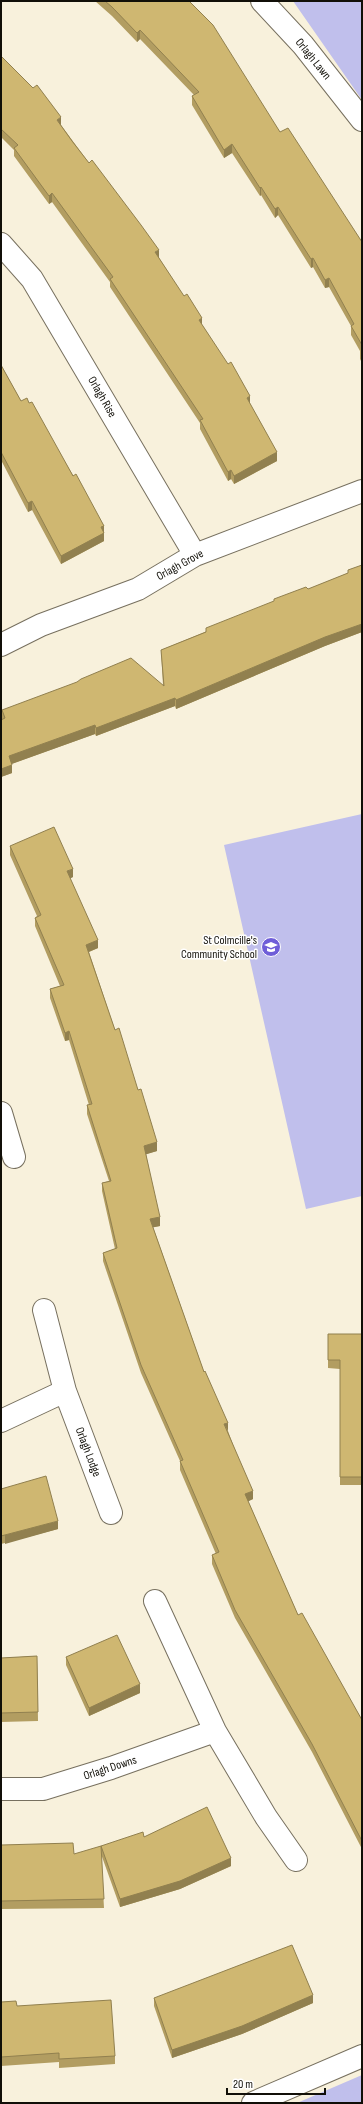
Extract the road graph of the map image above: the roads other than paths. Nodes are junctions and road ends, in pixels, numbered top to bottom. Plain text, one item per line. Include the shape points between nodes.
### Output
1 (262, 1) edge
2 (362, 120) edge
3 (1, 244) edge
4 (362, 491) edge
5 (195, 555) junction
6 (1, 645) edge
7 (1, 1113) edge
8 (14, 1157) dead end
9 (44, 1310) dead end
10 (65, 1391) junction
11 (1, 1421) edge
12 (111, 1513) dead end
13 (155, 1601) dead end
14 (215, 1731) junction
15 (1, 1789) edge
16 (296, 1860) dead end
17 (362, 2056) edge
18 (252, 2103) edge

1 - 2 street, Orlagh Lawn via 303,45
3 - 5 street, Orlagh Rise via 32,279
4 - 5 street, Orlagh Grove
5 - 6 street, Orlagh Grove via 138,589 41,625
7 - 8 street
9 - 10 street, Orlagh Lodge
10 - 11 street
10 - 12 street, Orlagh Lodge
13 - 14 street
14 - 15 street, Orlagh Downs via 43,1789
14 - 16 street via 266,1817
17 - 18 street

